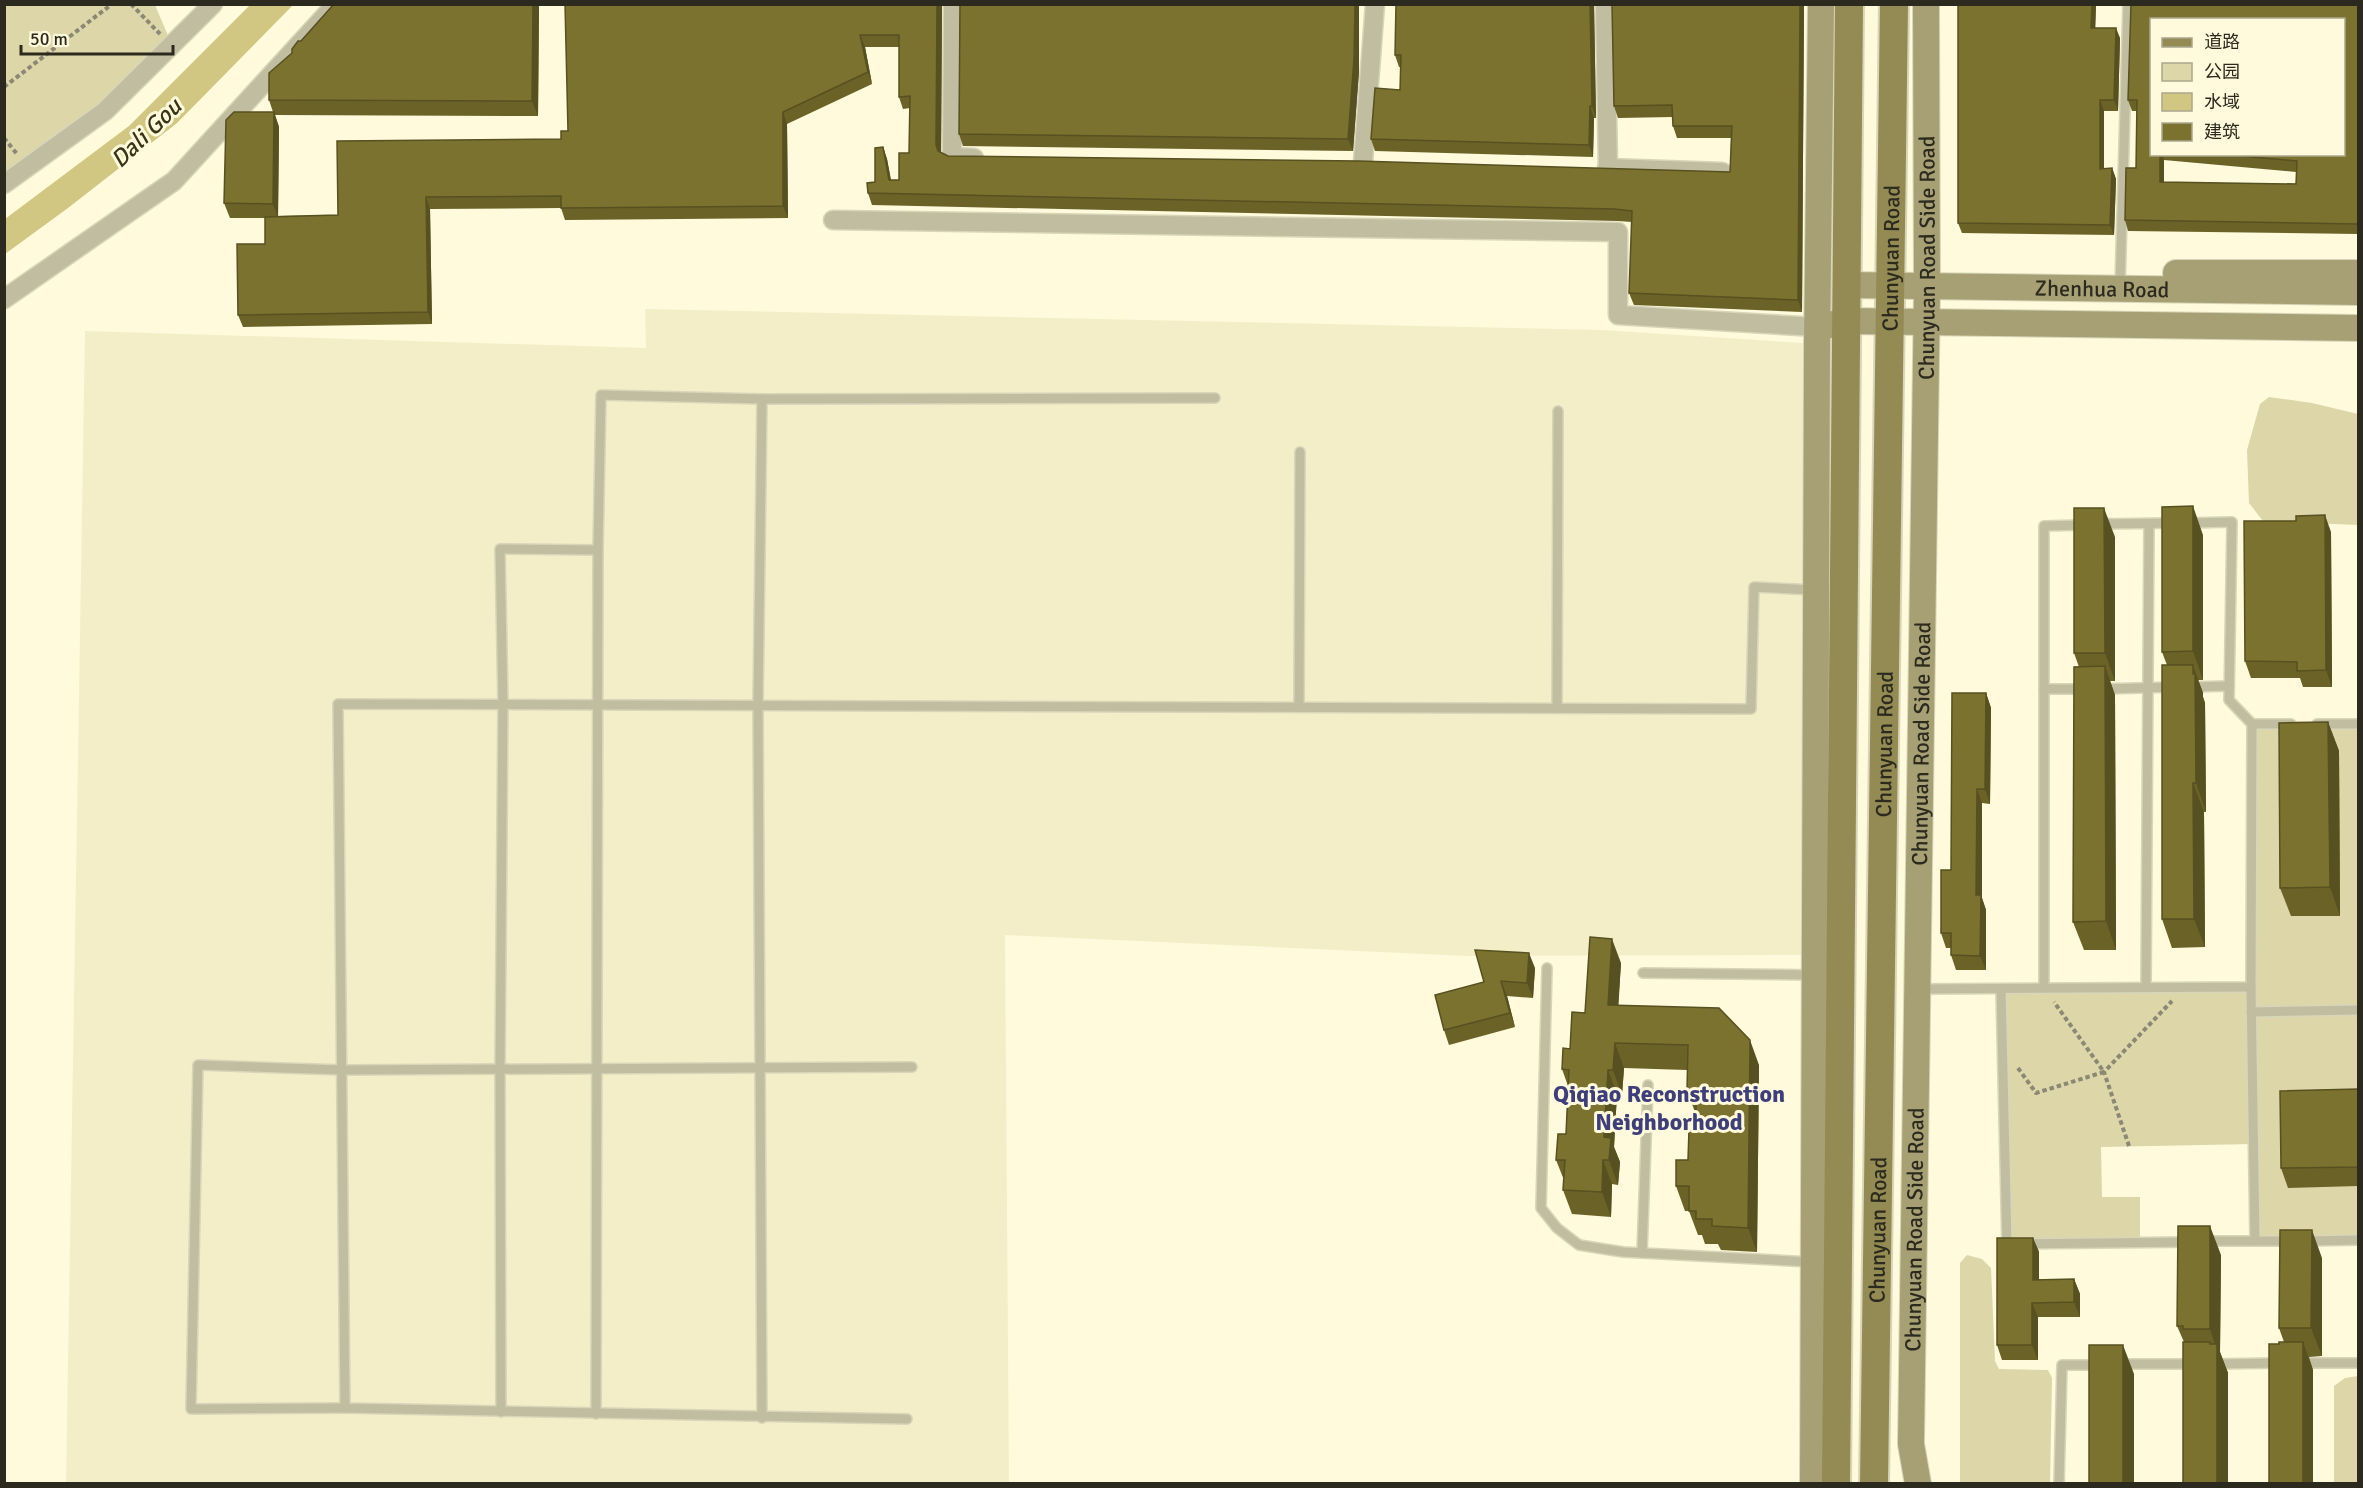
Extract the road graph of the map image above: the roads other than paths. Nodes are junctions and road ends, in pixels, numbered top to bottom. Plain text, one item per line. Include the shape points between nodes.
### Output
1 (213, 4) edge
2 (336, 4) edge
3 (953, 4) edge
4 (1376, 4) edge
5 (1605, 4) edge
6 (1821, 4) edge
7 (1849, 4) edge
8 (1894, 4) edge
9 (1926, 4) edge
10 (2128, 4) edge
11 (987, 158) edge
12 (1340, 162) edge
13 (1848, 162) junction
14 (1584, 168) edge
15 (1608, 168) junction
16 (1722, 172) edge
17 (1820, 173) junction
18 (4, 184) edge
19 (833, 220) dead end
20 (2358, 273) edge
21 (1846, 285) junction
22 (1892, 287) junction
23 (1926, 288) junction
24 (2130, 290) junction
25 (2358, 292) edge
26 (4, 299) edge
27 (1847, 321) junction
28 (1891, 323) junction
29 (1926, 323) junction
30 (2140, 325) junction
31 (1817, 327) junction
32 (2358, 328) edge
33 (2358, 339) edge
34 (1215, 398) dead end
35 (762, 399) junction
36 (1558, 411) dead end
37 (1300, 452) dead end
38 (2149, 524) junction
39 (598, 550) junction
40 (1888, 568) junction
41 (1923, 569) junction
42 (1830, 590) junction
43 (2229, 686) junction
44 (2148, 688) junction
45 (2044, 689) junction
46 (598, 703) junction
47 (503, 704) junction
48 (758, 705) junction
49 (1299, 707) junction
50 (1557, 708) junction
51 (2252, 724) junction
52 (2299, 724) edge
53 (2311, 724) edge
54 (2358, 724) edge
55 (1546, 968) dead end
56 (1643, 973) dead end
57 (1828, 975) junction
58 (1881, 980) junction
59 (2146, 987) junction
60 (2251, 987) junction
61 (2001, 988) junction
62 (2044, 988) junction
63 (1917, 989) junction
64 (2358, 1010) edge
65 (2251, 1012) junction
66 (912, 1067) dead end
67 (597, 1068) junction
68 (760, 1068) junction
69 (500, 1069) junction
70 (342, 1070) junction
71 (1648, 1085) dead end
72 (2358, 1240) edge
73 (2255, 1241) junction
74 (1642, 1253) junction
75 (1826, 1263) junction
76 (2358, 1363) edge
77 (345, 1408) junction
78 (501, 1412) junction
79 (596, 1414) junction
80 (762, 1418) junction
81 (907, 1419) dead end
82 (1813, 1484) edge
83 (1836, 1484) edge
84 (1874, 1484) edge
85 (1918, 1484) edge
86 (2059, 1484) edge

1 - 18 street via 105,111
2 - 26 street via 174,181
3 - 11 street via 952,157
4 - 12 street via 1369,162
5 - 15 street
6 - 17 street
7 - 13 main road, Chunyuan Road
8 - 22 main road, Chunyuan Road
9 - 23 street, Chunyuan Road Side Road
10 - 24 lane
13 - 17 street
13 - 21 main road, Chunyuan Road
14 - 15 street
15 - 16 street
17 - 31 street
19 - 31 street via 1618,232 1618,315
20 - 24 street via 2169,273
21 - 22 street, Zhenhua Road
21 - 27 main road, Chunyuan Road
22 - 23 street, Zhenhua Road
22 - 28 main road, Chunyuan Road
23 - 24 street, Zhenhua Road
23 - 29 street, Chunyuan Road Side Road
24 - 25 street, Zhenhua Road
27 - 28 street, Zhenhua Road
27 - 31 street, Zhenhua Road
27 - 42 main road, Chunyuan Road
28 - 29 street, Zhenhua Road
28 - 40 main road, Chunyuan Road
29 - 30 street, Zhenhua Road
29 - 41 street, Chunyuan Road Side Road
30 - 32 street, Zhenhua Road
30 - 33 street via 2187,337
31 - 42 street
34 - 35 lane
35 - 39 lane via 601,395
35 - 48 lane
36 - 50 lane
37 - 49 lane
38 - 43 lane via 2232,522
38 - 44 lane
38 - 45 lane via 2044,526
39 - 46 lane
39 - 47 lane via 500,549
40 - 41 street
40 - 58 main road, Chunyuan Road
41 - 63 street, Chunyuan Road Side Road
42 - 50 lane via 1754,587 1751,709
42 - 57 main road, Chunyuan Road
43 - 44 lane
43 - 51 lane via 2229,700
44 - 45 lane
44 - 59 lane
45 - 62 lane
46 - 47 lane
46 - 48 lane
46 - 67 lane
47 - 69 lane
47 - 70 lane via 338,704
48 - 49 lane
48 - 68 lane
49 - 50 lane
51 - 52 lane
51 - 60 lane
53 - 54 lane
55 - 74 lane via 1541,1209 1579,1245
56 - 57 lane
57 - 75 main road, Chunyuan Road
58 - 63 street
58 - 84 main road, Chunyuan Road
59 - 60 lane
59 - 62 lane
60 - 65 lane
61 - 62 lane
61 - 63 lane
61 - 73 lane via 2007,1244
63 - 85 street, Chunyuan Road Side Road via 1911,1444
64 - 65 lane
65 - 73 lane
66 - 68 lane
67 - 68 lane
67 - 69 lane
67 - 79 lane
68 - 80 lane
69 - 70 lane
69 - 78 lane
70 - 77 lane
70 - 77 lane via 198,1065 191,1409
71 - 74 lane
72 - 73 lane
74 - 75 lane
75 - 82 street
75 - 83 main road, Chunyuan Road
76 - 86 lane via 2062,1365
77 - 78 lane
78 - 79 lane
79 - 80 lane
80 - 81 lane

